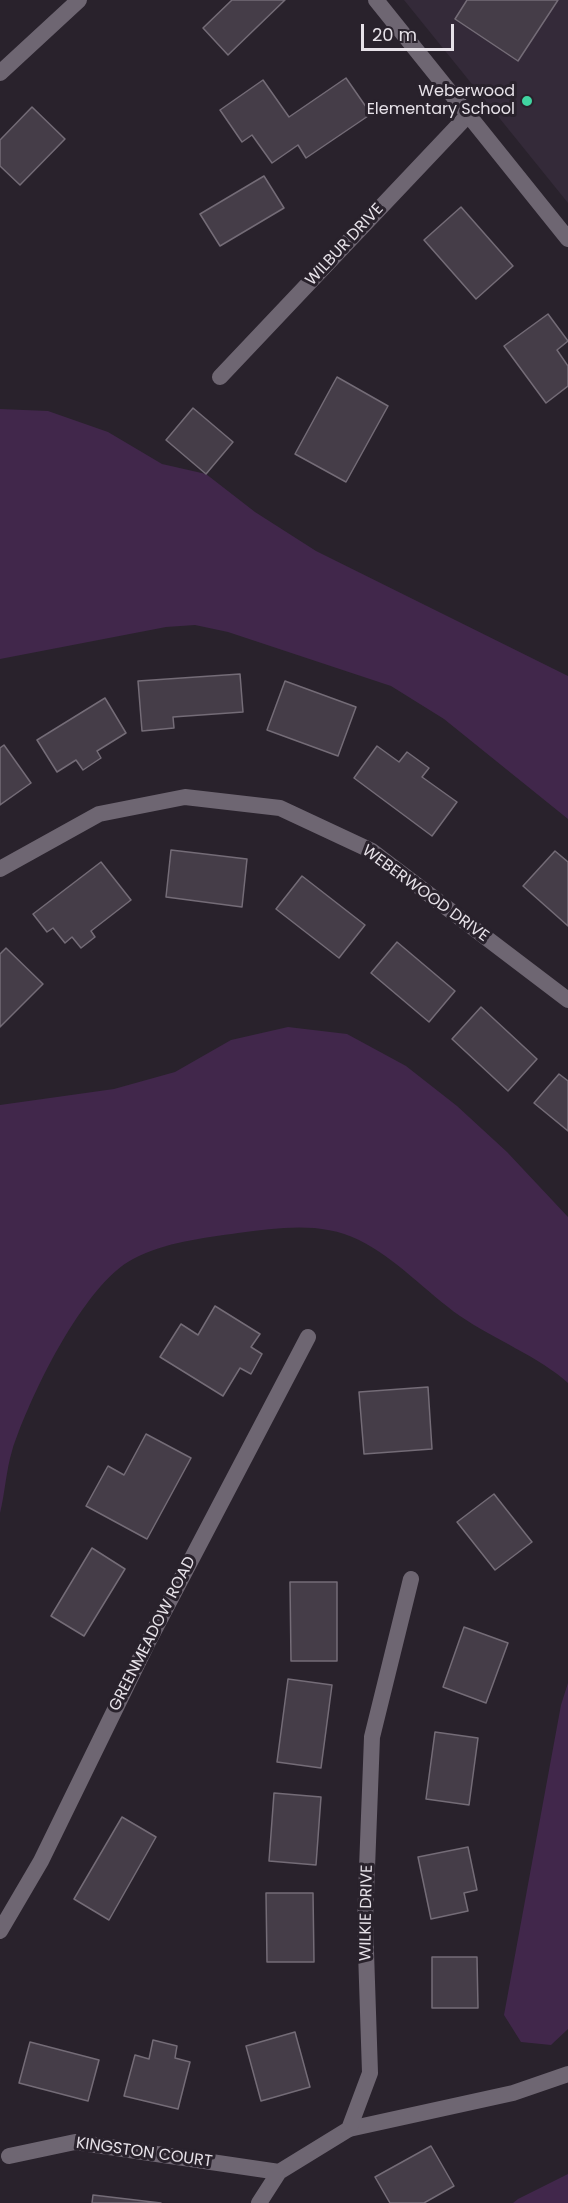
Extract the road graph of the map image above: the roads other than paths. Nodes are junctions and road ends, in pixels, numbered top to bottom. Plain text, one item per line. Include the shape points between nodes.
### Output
1 (79, 0) edge
2 (376, 0) edge
3 (0, 73) edge
4 (469, 114) junction
5 (568, 239) edge
6 (220, 377) dead end
7 (0, 868) edge
8 (568, 1000) edge
9 (308, 1337) dead end
10 (411, 1580) dead end
11 (0, 1931) edge
12 (568, 2074) edge
13 (349, 2129) junction
14 (9, 2156) dead end
15 (279, 2172) junction
16 (259, 2203) edge

1 - 3 street
2 - 4 street
4 - 5 street
4 - 6 street, WILBUR DRIVE
7 - 8 street, WEBERWOOD DRIVE via 99,814 185,796 280,808 372,851
9 - 11 street, GREENMEADOW ROAD via 147,1642 41,1861
10 - 13 street, WILKIE DRIVE via 372,1737 364,1921 370,2073
12 - 13 street via 513,2093
13 - 15 street
14 - 15 street, KINGSTON COURT via 75,2142
15 - 16 street

